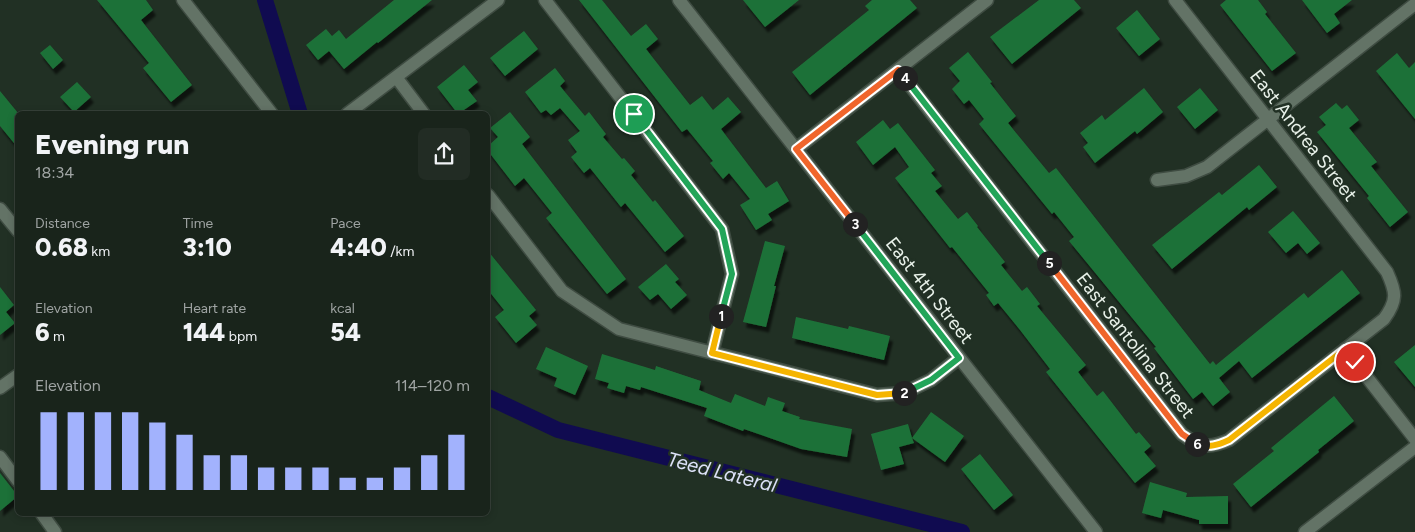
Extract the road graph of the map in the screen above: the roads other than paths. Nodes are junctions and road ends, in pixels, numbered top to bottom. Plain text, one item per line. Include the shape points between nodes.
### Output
1 (183, 0) edge
2 (498, 0) edge
3 (545, 0) edge
4 (679, 0) edge
5 (987, 0) edge
6 (1175, 0) edge
7 (1414, 7) edge
8 (898, 70) junction
9 (396, 77) junction
10 (270, 111) edge
11 (351, 111) edge
12 (422, 111) edge
13 (1267, 119) junction
14 (796, 149) junction
15 (1157, 180) dead end
16 (490, 198) edge
17 (0, 209) edge
18 (15, 227) edge
19 (1345, 349) junction
20 (712, 353) junction
21 (959, 358) junction
22 (15, 377) edge
23 (0, 388) edge
24 (1415, 439) edge
25 (1415, 447) edge
26 (0, 457) edge
27 (15, 477) edge
28 (43, 516) edge
29 (55, 532) edge
30 (1096, 532) edge
31 (1306, 532) edge

1 - 10 street
2 - 9 street
3 - 20 street via 722,229 732,274
4 - 14 street, East 4th Street
5 - 8 street
6 - 13 street, East Andrea Street
7 - 13 street
8 - 14 street
8 - 19 street, East Santolina Street via 1182,434 1192,442 1204,446 1229,440
9 - 11 street
9 - 12 street
13 - 15 street via 1207,167 1186,176
13 - 19 street, East Andrea Street via 1387,272 1393,285 1395,298 1391,310
14 - 21 street, East 4th Street
16 - 20 street via 562,291 620,329
17 - 18 street
19 - 24 street
20 - 21 street via 877,395 904,393 931,380
21 - 30 street, East 4th Street
22 - 23 street
25 - 31 street
26 - 27 street
28 - 29 street

